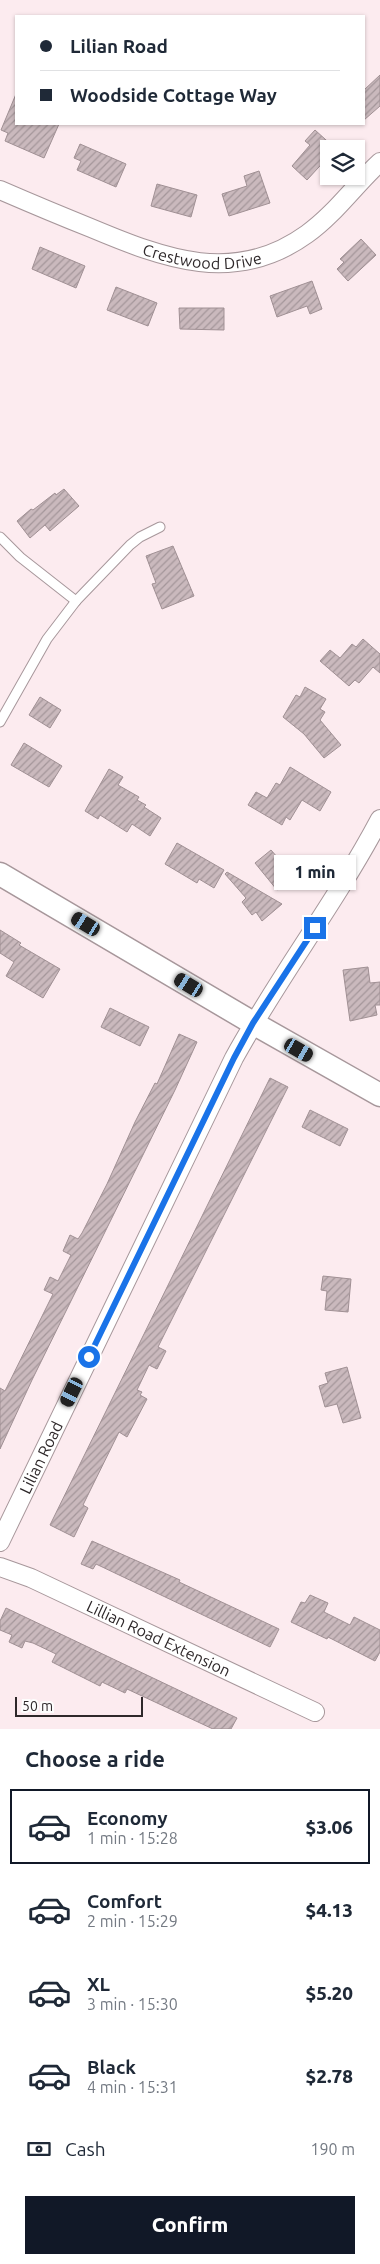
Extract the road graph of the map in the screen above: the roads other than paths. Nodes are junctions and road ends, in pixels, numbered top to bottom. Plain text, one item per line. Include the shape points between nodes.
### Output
1 (380, 162) edge
2 (0, 190) edge
3 (160, 527) dead end
4 (0, 536) edge
5 (76, 601) junction
6 (0, 722) edge
7 (380, 819) edge
8 (0, 874) edge
9 (253, 1023) junction
10 (380, 1095) edge
11 (0, 1542) edge
12 (0, 1566) edge
13 (316, 1712) dead end

1 - 2 street, Crestwood Drive via 308,234 276,252 239,262 200,262 165,257
3 - 5 lane via 130,545
4 - 5 lane via 20,557
5 - 6 lane via 47,639
7 - 9 street, Lilian Road via 346,879
8 - 9 street
9 - 10 street
9 - 11 street, Lilian Road
12 - 13 street, Lillian Road Extension

